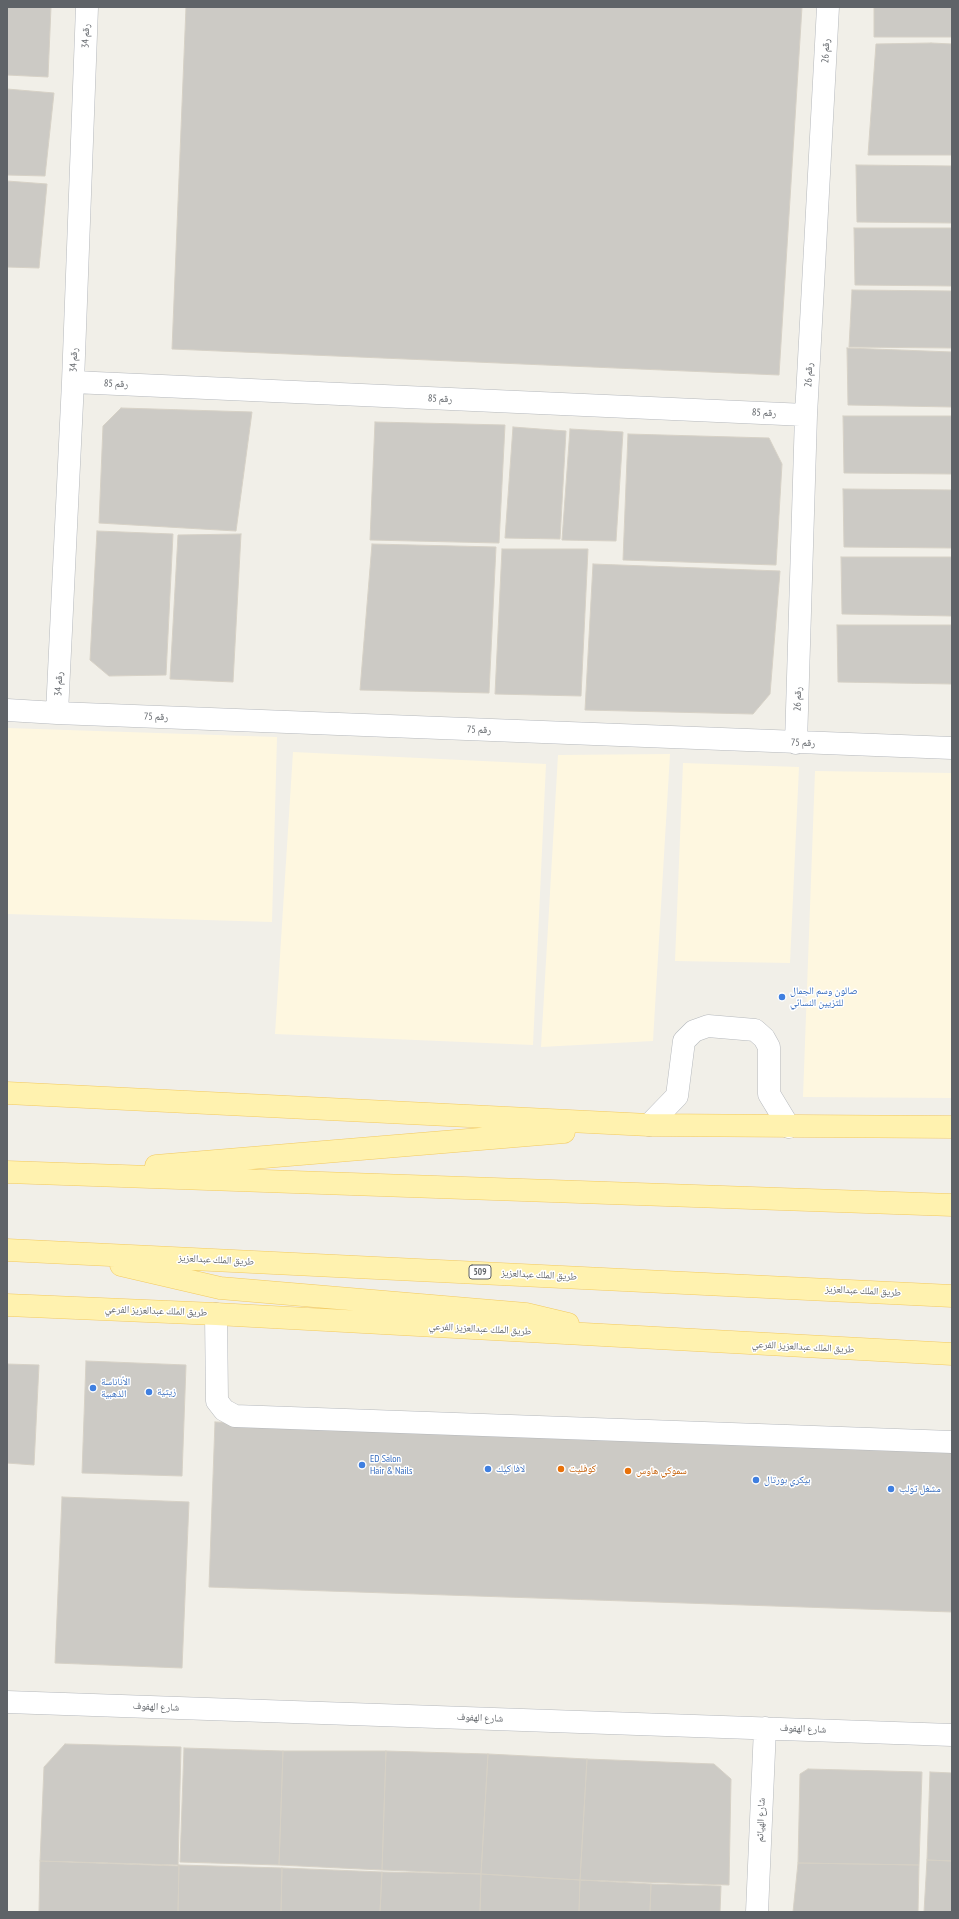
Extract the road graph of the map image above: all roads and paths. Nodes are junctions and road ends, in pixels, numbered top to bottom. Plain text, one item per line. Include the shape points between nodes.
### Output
1 (87, 7) edge
2 (828, 7) edge
3 (73, 382) junction
4 (806, 415) junction
5 (7, 710) edge
6 (57, 713) junction
7 (796, 743) junction
8 (952, 748) edge
9 (7, 1092) edge
10 (649, 1125) junction
11 (789, 1127) junction
12 (952, 1127) edge
13 (7, 1172) edge
14 (54, 1175) junction
15 (952, 1205) edge
16 (7, 1250) edge
17 (63, 1252) junction
18 (952, 1296) edge
19 (7, 1305) edge
20 (216, 1314) junction
21 (628, 1338) junction
22 (952, 1354) edge
23 (952, 1442) edge
24 (7, 1702) edge
25 (765, 1728) junction
26 (952, 1735) edge
27 (757, 1912) edge

1 - 3 street, رقم 34
2 - 4 street, رقم 26
3 - 4 street, رقم 85
3 - 6 street, رقم 34
4 - 7 street, رقم 26
5 - 6 street, رقم 75
6 - 7 street, رقم 75
7 - 8 street, رقم 75
9 - 10 main road
10 - 11 main road
10 - 11 street via 677,1096 684,1041 694,1031 708,1026 755,1030 764,1038 770,1047 769,1094
10 - 14 main road
11 - 12 main road
13 - 14 main road
14 - 15 main road
16 - 17 main road, طريق الملك عبدالعزيز / 509
17 - 18 main road, طريق الملك عبدالعزيز / 509
17 - 21 main road via 220,1288 526,1314
19 - 20 main road, طريق الملك عبدالعزيز الفرعي
20 - 21 main road, طريق الملك عبدالعزيز الفرعي
20 - 23 street via 217,1401 224,1410 235,1416
21 - 22 main road, طريق الملك عبدالعزيز الفرعي
24 - 25 street, شارع الهفوف
25 - 26 street, شارع الهفوف
25 - 27 street, شارع الهياثم

